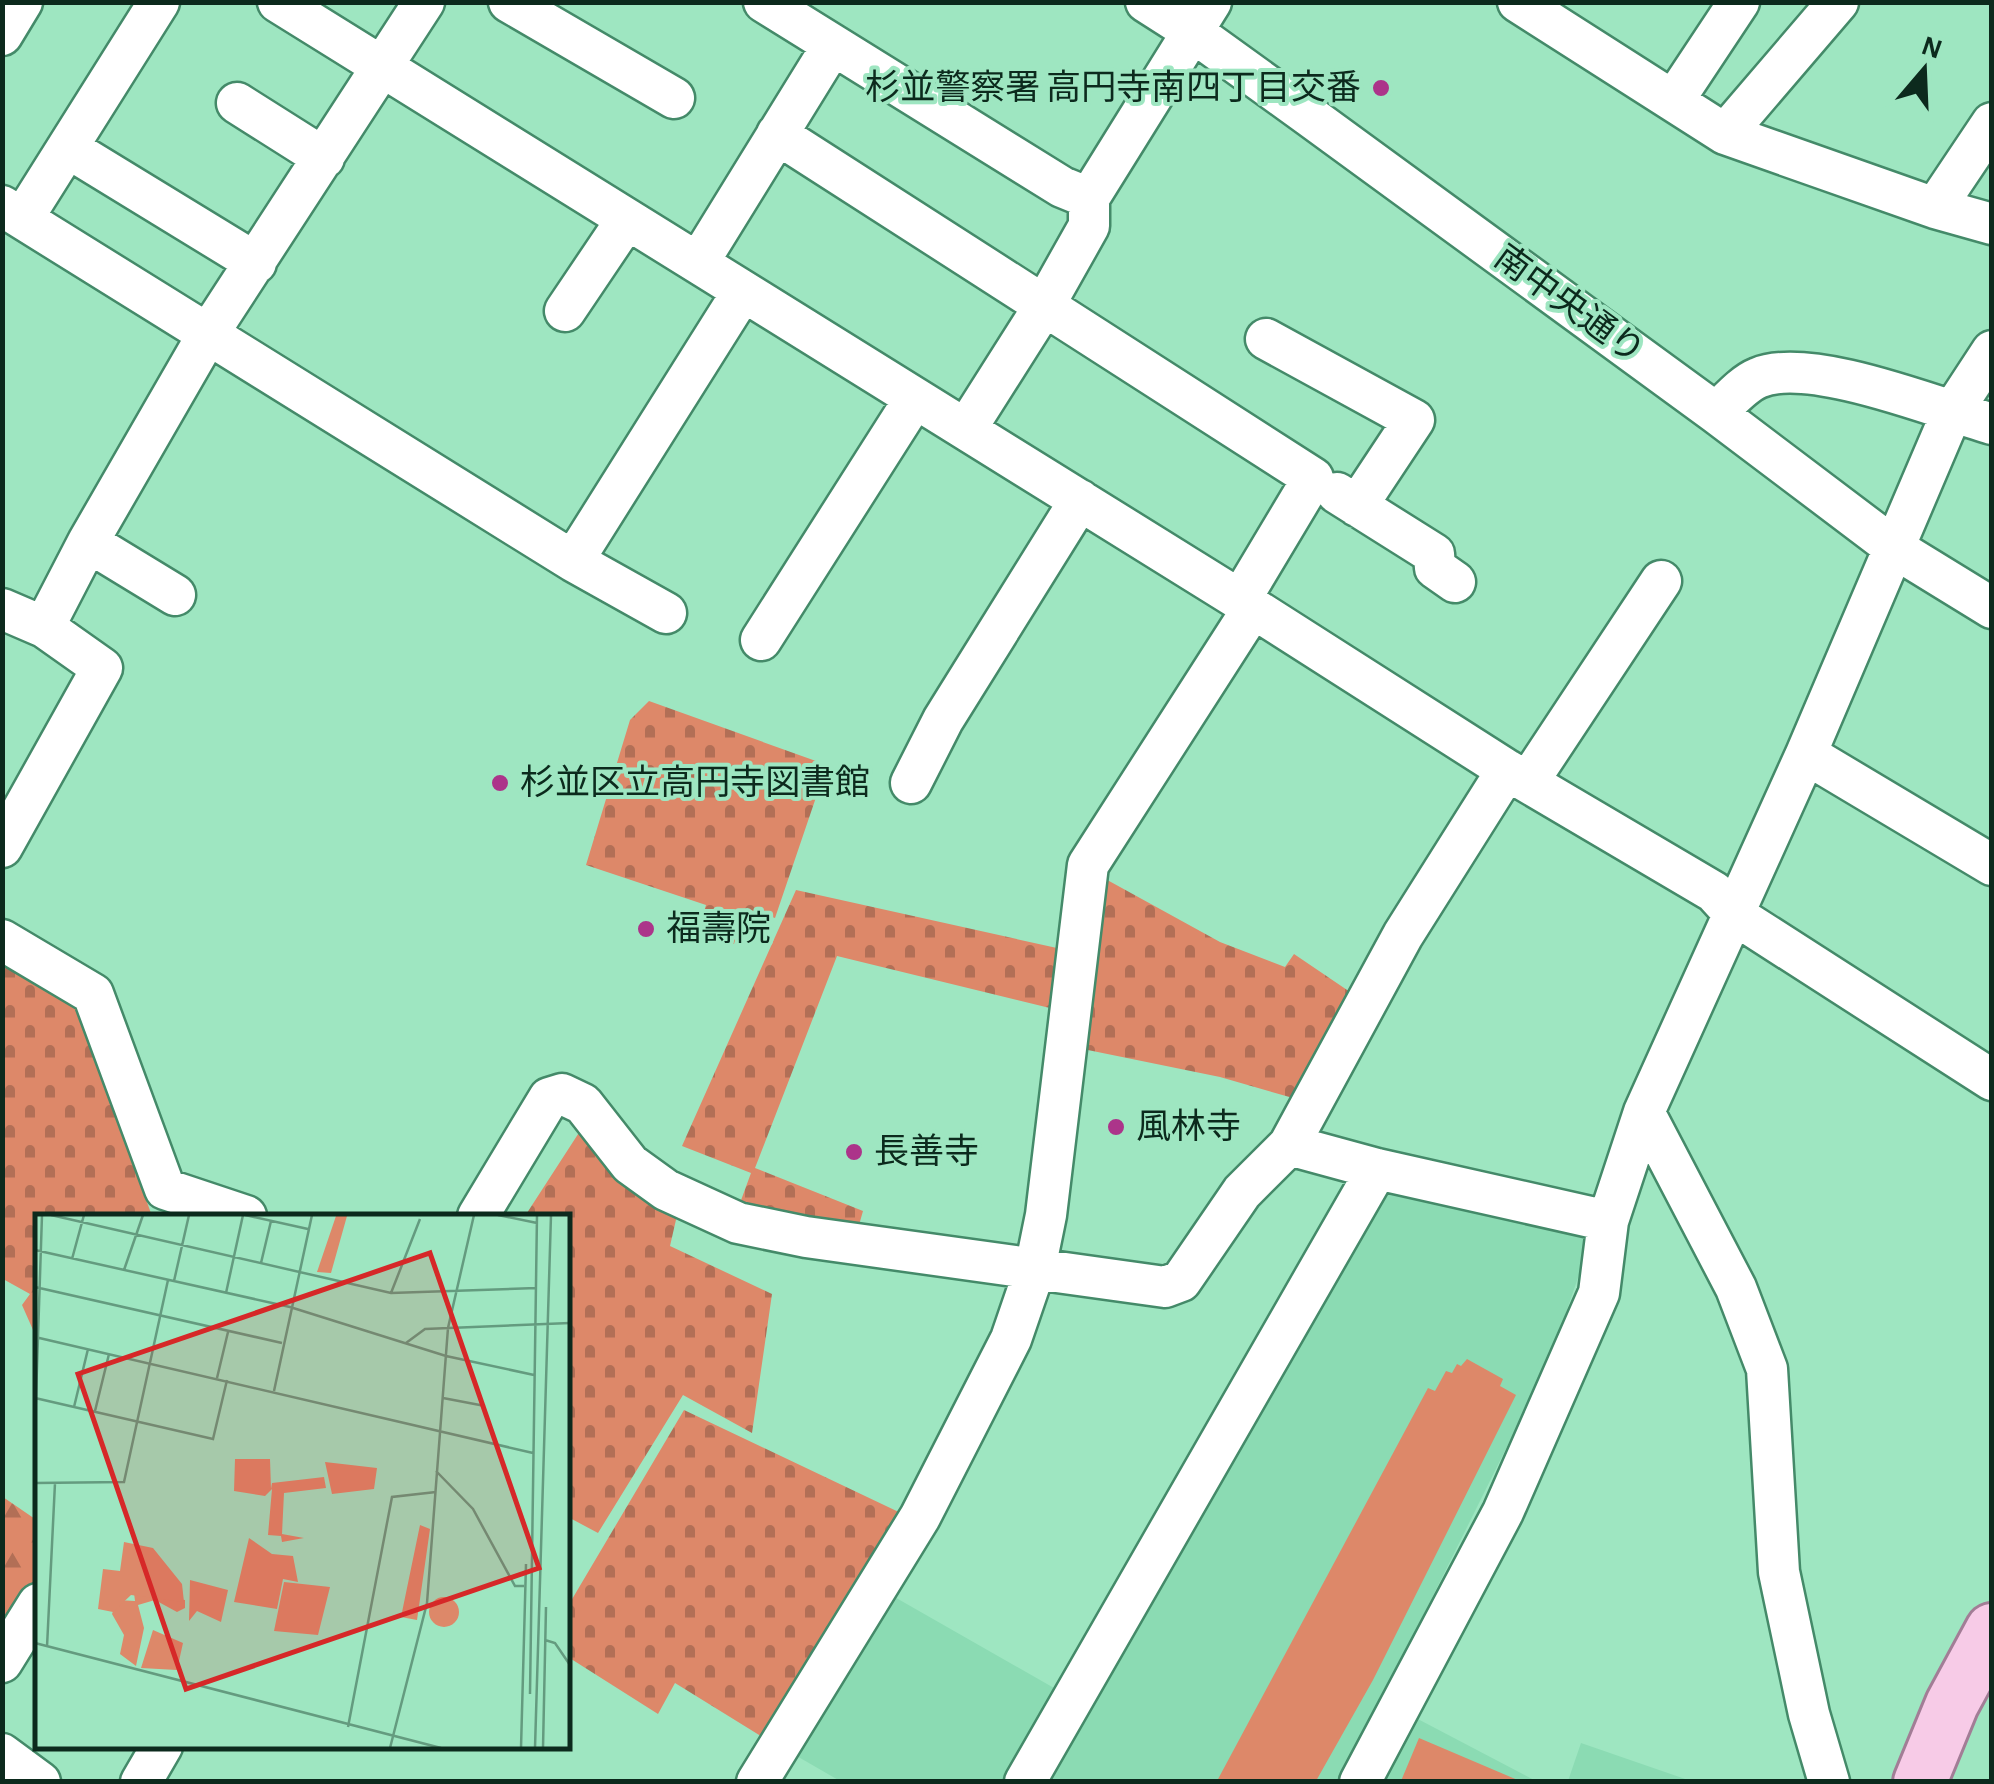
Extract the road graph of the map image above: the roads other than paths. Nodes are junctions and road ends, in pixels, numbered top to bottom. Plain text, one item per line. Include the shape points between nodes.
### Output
1 (22, 2) edge
2 (160, 2) edge
3 (278, 2) edge
4 (424, 2) edge
5 (509, 2) edge
6 (764, 2) edge
7 (1146, 2) edge
8 (1518, 2) edge
9 (1739, 2) edge
10 (1838, 2) edge
11 (1202, 17) edge
12 (2, 35) edge
13 (832, 46) junction
14 (384, 68) junction
15 (674, 98) dead end
16 (1674, 100) junction
17 (237, 103) dead end
18 (1992, 123) edge
19 (778, 134) junction
20 (1724, 134) junction
21 (68, 148) junction
22 (324, 158) junction
23 (1089, 198) junction
24 (1936, 208) junction
25 (13, 212) edge
26 (627, 219) junction
27 (1992, 224) edge
28 (256, 263) junction
29 (698, 263) junction
30 (742, 291) junction
31 (1044, 306) junction
32 (565, 311) dead end
33 (208, 334) junction
34 (1266, 339) dead end
35 (1992, 350) edge
36 (915, 398) junction
37 (1952, 412) junction
38 (1716, 413) junction
39 (1992, 424) edge
40 (966, 430) junction
41 (1312, 478) junction
42 (1080, 500) junction
43 (1358, 506) junction
44 (88, 542) junction
45 (1896, 549) junction
46 (573, 561) junction
47 (1661, 581) dead end
48 (1455, 582) dead end
49 (175, 594) dead end
50 (1246, 604) junction
51 (1992, 608) edge
52 (2, 609) edge
53 (666, 613) dead end
54 (44, 628) junction
55 (761, 640) dead end
56 (1806, 754) junction
57 (1518, 776) junction
58 (911, 783) dead end
59 (2, 847) edge
60 (1992, 865) edge
61 (1735, 915) junction
62 (2, 940) edge
63 (1992, 1080) edge
64 (1644, 1112) junction
65 (1289, 1145) junction
66 (1377, 1168) junction
67 (168, 1203) edge
68 (234, 1214) edge
69 (479, 1214) edge
70 (1608, 1221) junction
71 (1034, 1269) junction
72 (35, 1609) edge
73 (1992, 1630) edge
74 (2, 1662) edge
75 (1992, 1679) edge
76 (160, 1749) edge
77 (2, 1754) edge
78 (40, 1782) edge
79 (141, 1782) edge
80 (756, 1782) edge
81 (1025, 1782) edge
82 (1360, 1782) edge
83 (1829, 1782) edge
84 (1920, 1782) edge
85 (1957, 1782) edge

1 - 12 street
2 - 21 street
3 - 14 street
4 - 14 street
5 - 15 street
6 - 13 street
7 - 11 street, 南中央通り
8 - 16 street
9 - 16 street
10 - 20 street
11 - 23 street
11 - 38 street, 南中央通り
13 - 19 street
13 - 23 street
14 - 22 street
14 - 26 street
16 - 20 street
17 - 22 street
18 - 24 street
19 - 29 street
19 - 31 street
20 - 24 street
21 - 25 street
21 - 28 street
22 - 28 street
23 - 31 street via 1090,226
24 - 27 street
25 - 33 street
26 - 29 street
26 - 32 street
28 - 33 street
29 - 30 street
30 - 36 street
30 - 46 street
31 - 40 street
31 - 41 street
33 - 44 street
33 - 46 street
34 - 43 street via 1414,420
35 - 37 street
36 - 40 street
36 - 55 street
37 - 38 street via 1835,376 1791,372 1757,378
37 - 39 street
37 - 45 street
38 - 45 street, 南中央通り
40 - 42 street
41 - 43 street
41 - 50 street
42 - 50 street
42 - 58 street
43 - 48 street via 1434,554 1435,568
44 - 49 street
44 - 54 street
45 - 51 street, 南中央通り
45 - 56 street
46 - 53 street
47 - 57 street
50 - 57 street
50 - 71 street via 1088,865
52 - 54 street
54 - 59 street via 102,668
56 - 60 street
56 - 61 street
57 - 61 street via 1714,892
57 - 65 street via 1403,935
61 - 63 street
61 - 64 street
62 - 67 street via 93,994
64 - 70 street
64 - 83 street via 1736,1288 1767,1369 1779,1572
65 - 66 street
65 - 71 street via 1242,1192 1181,1281 1165,1287
66 - 70 street
66 - 81 street
67 - 68 street
69 - 71 street via 549,1098 562,1094 583,1104 630,1164 666,1190 738,1223
70 - 82 street via 1598,1293 1511,1494
71 - 80 street via 1011,1340 920,1516
72 - 74 street
73 - 84 main road
75 - 85 main road
76 - 79 street
77 - 78 street

